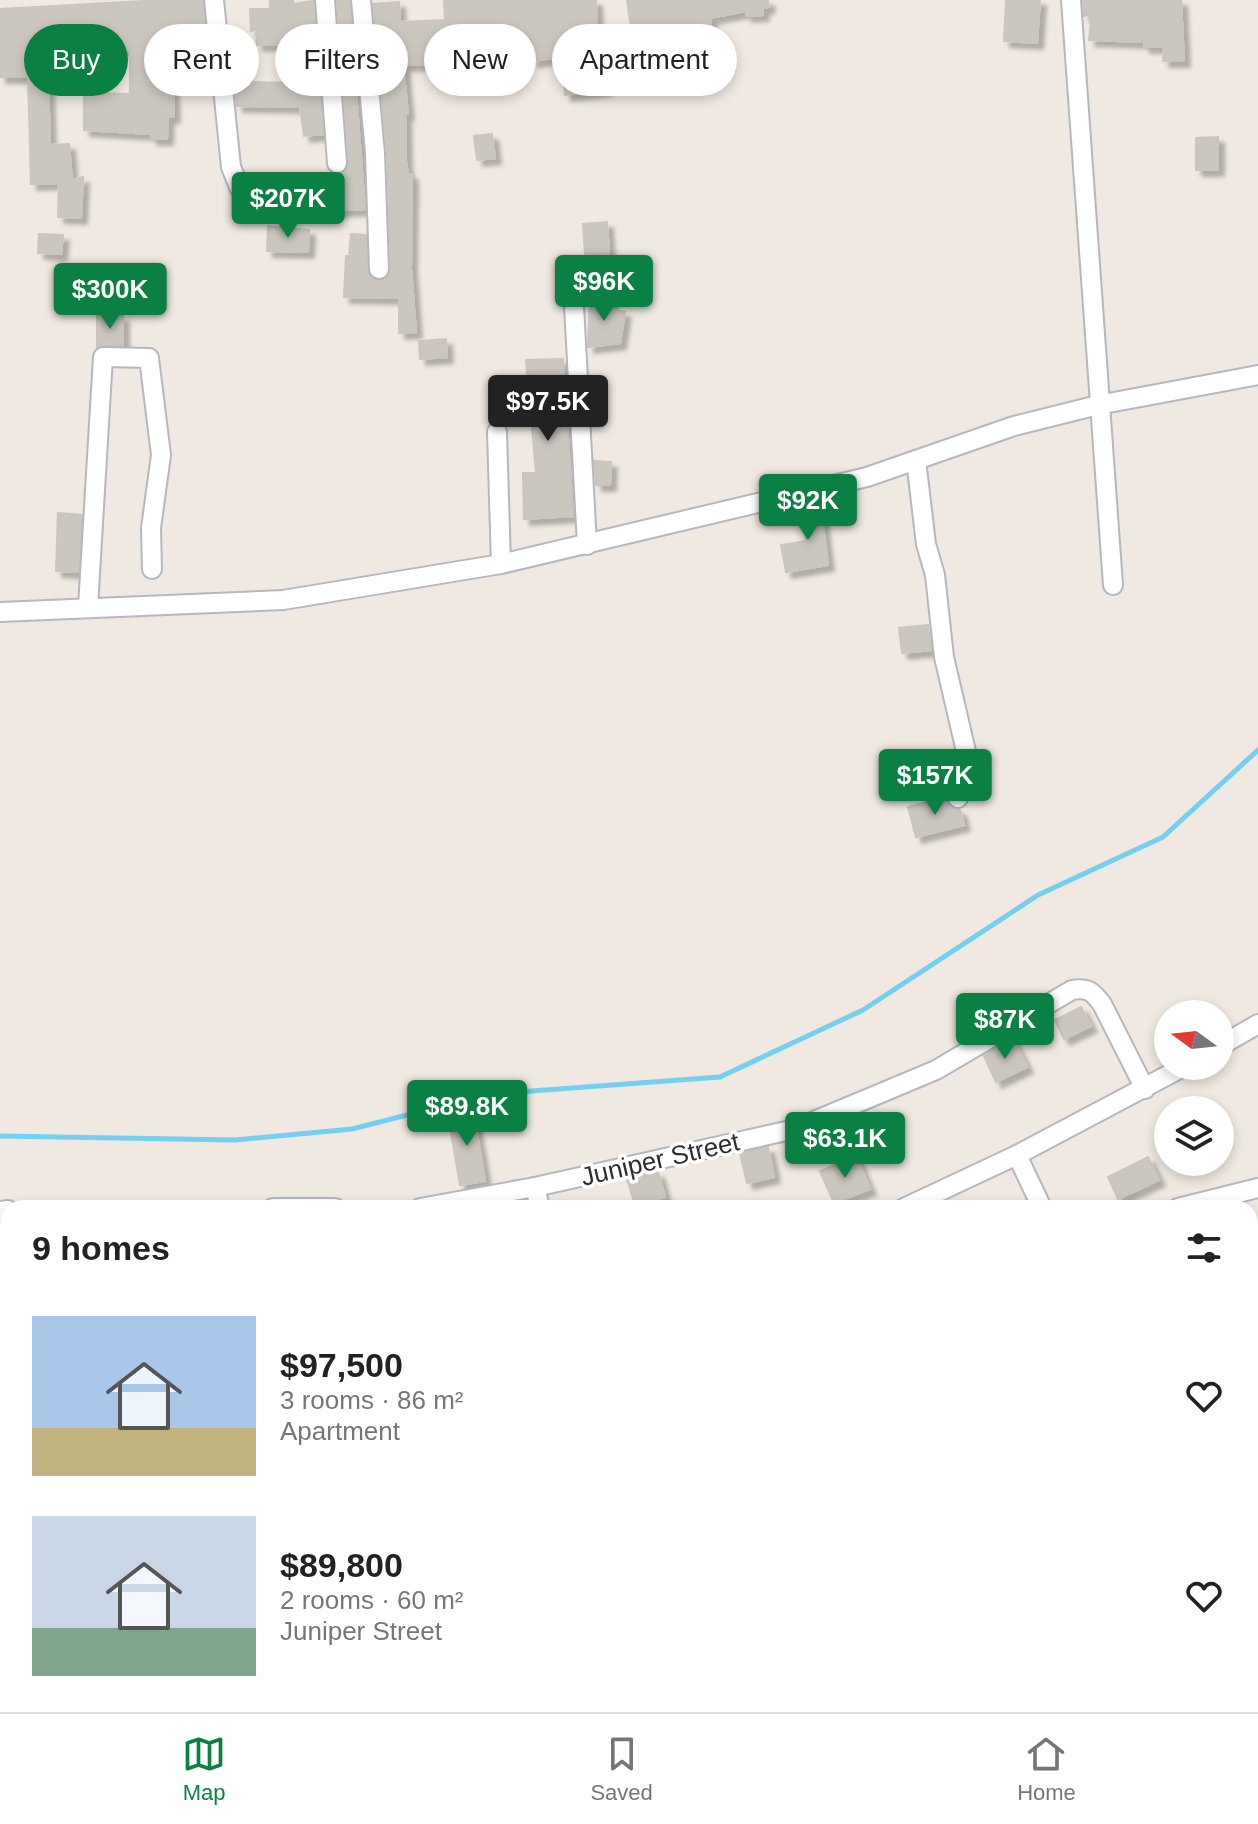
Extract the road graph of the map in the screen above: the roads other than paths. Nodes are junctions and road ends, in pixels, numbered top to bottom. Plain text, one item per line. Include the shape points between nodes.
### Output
1 (214, 0) edge
2 (325, 0) edge
3 (361, 0) edge
4 (1071, 0) edge
5 (337, 163) dead end
6 (256, 201) dead end
7 (379, 269) dead end
8 (574, 306) dead end
9 (1258, 375) edge
10 (1098, 405) junction
11 (497, 432) dead end
12 (916, 460) junction
13 (587, 545) junction
14 (501, 564) junction
15 (152, 569) dead end
16 (1113, 585) dead end
17 (88, 607) junction
18 (0, 612) edge
19 (958, 798) dead end
20 (1258, 1024) edge
21 (1234, 1038) edge
22 (1161, 1080) edge
23 (1145, 1089) junction
24 (1017, 1155) junction
25 (535, 1187) junction
26 (1258, 1188) edge
27 (464, 1200) edge
28 (538, 1200) edge
29 (921, 1200) edge
30 (1038, 1200) edge
31 (1210, 1200) edge

1 - 6 street via 231,167 240,189
2 - 5 street
3 - 7 street
4 - 10 street
8 - 13 street
9 - 10 street
10 - 12 street via 1014,426
10 - 16 street
11 - 14 street
12 - 13 street via 867,477
12 - 19 street via 944,657 968,760
13 - 14 street
14 - 17 street via 283,600
15 - 17 street via 151,528 161,455 149,358 103,357
17 - 18 street
20 - 21 street
22 - 23 street
23 - 24 street
23 - 25 street, Juniper Street via 1102,1004 1083,988 936,1070 795,1129
24 - 29 street
24 - 30 street
25 - 27 street, Juniper Street
25 - 28 street
26 - 31 street

